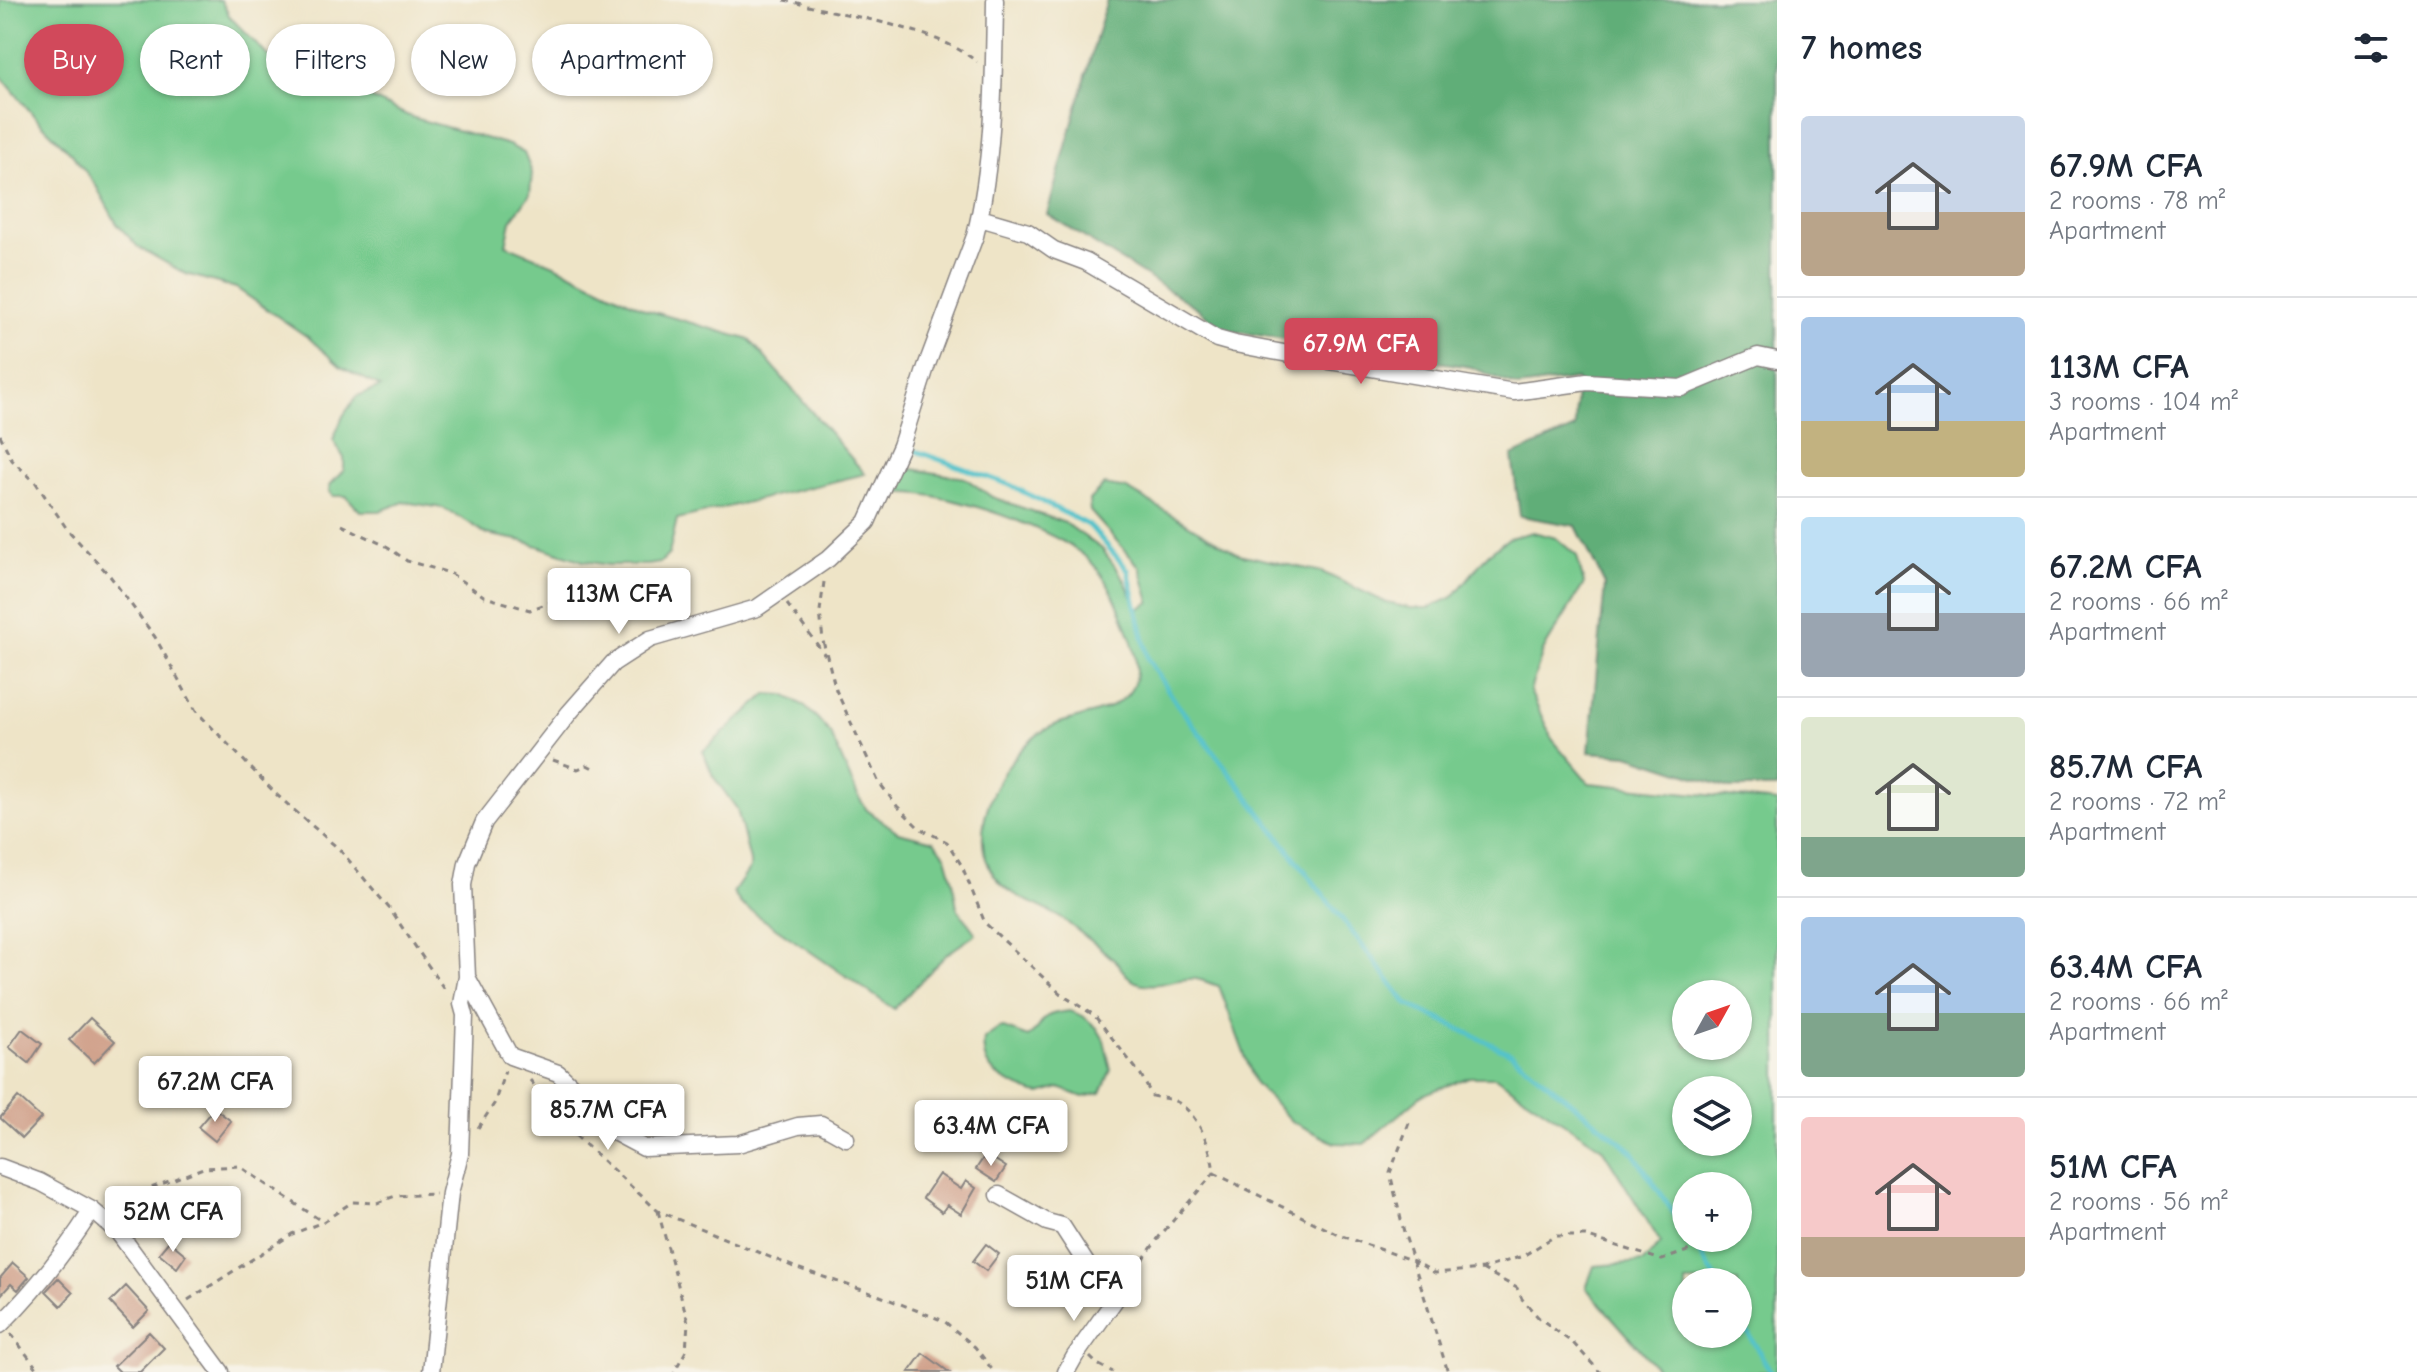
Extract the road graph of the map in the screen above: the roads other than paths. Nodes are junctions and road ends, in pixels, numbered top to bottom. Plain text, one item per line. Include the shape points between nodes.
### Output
1 (995, 0) edge
2 (980, 218) junction
3 (1777, 360) edge
4 (467, 977) junction
5 (846, 1138) dead end
6 (0, 1167) edge
7 (999, 1195) dead end
8 (92, 1210) junction
9 (1, 1323) edge
10 (221, 1372) edge
11 (431, 1372) edge
12 (1066, 1372) edge

1 - 2 street via 994,76
2 - 3 street via 1028,232 1217,339 1305,357 1514,392 1587,382 1681,388 1758,356
2 - 4 street via 901,446 867,522 828,559 757,608 650,639 613,663 569,713 497,802 467,863
4 - 5 street via 510,1056 558,1073 614,1132 644,1148 738,1144 821,1124
4 - 11 street via 460,1154 450,1193
6 - 8 street
7 - 12 street via 1062,1226 1091,1271 1117,1297
8 - 9 street via 74,1239
8 - 10 street via 118,1232

